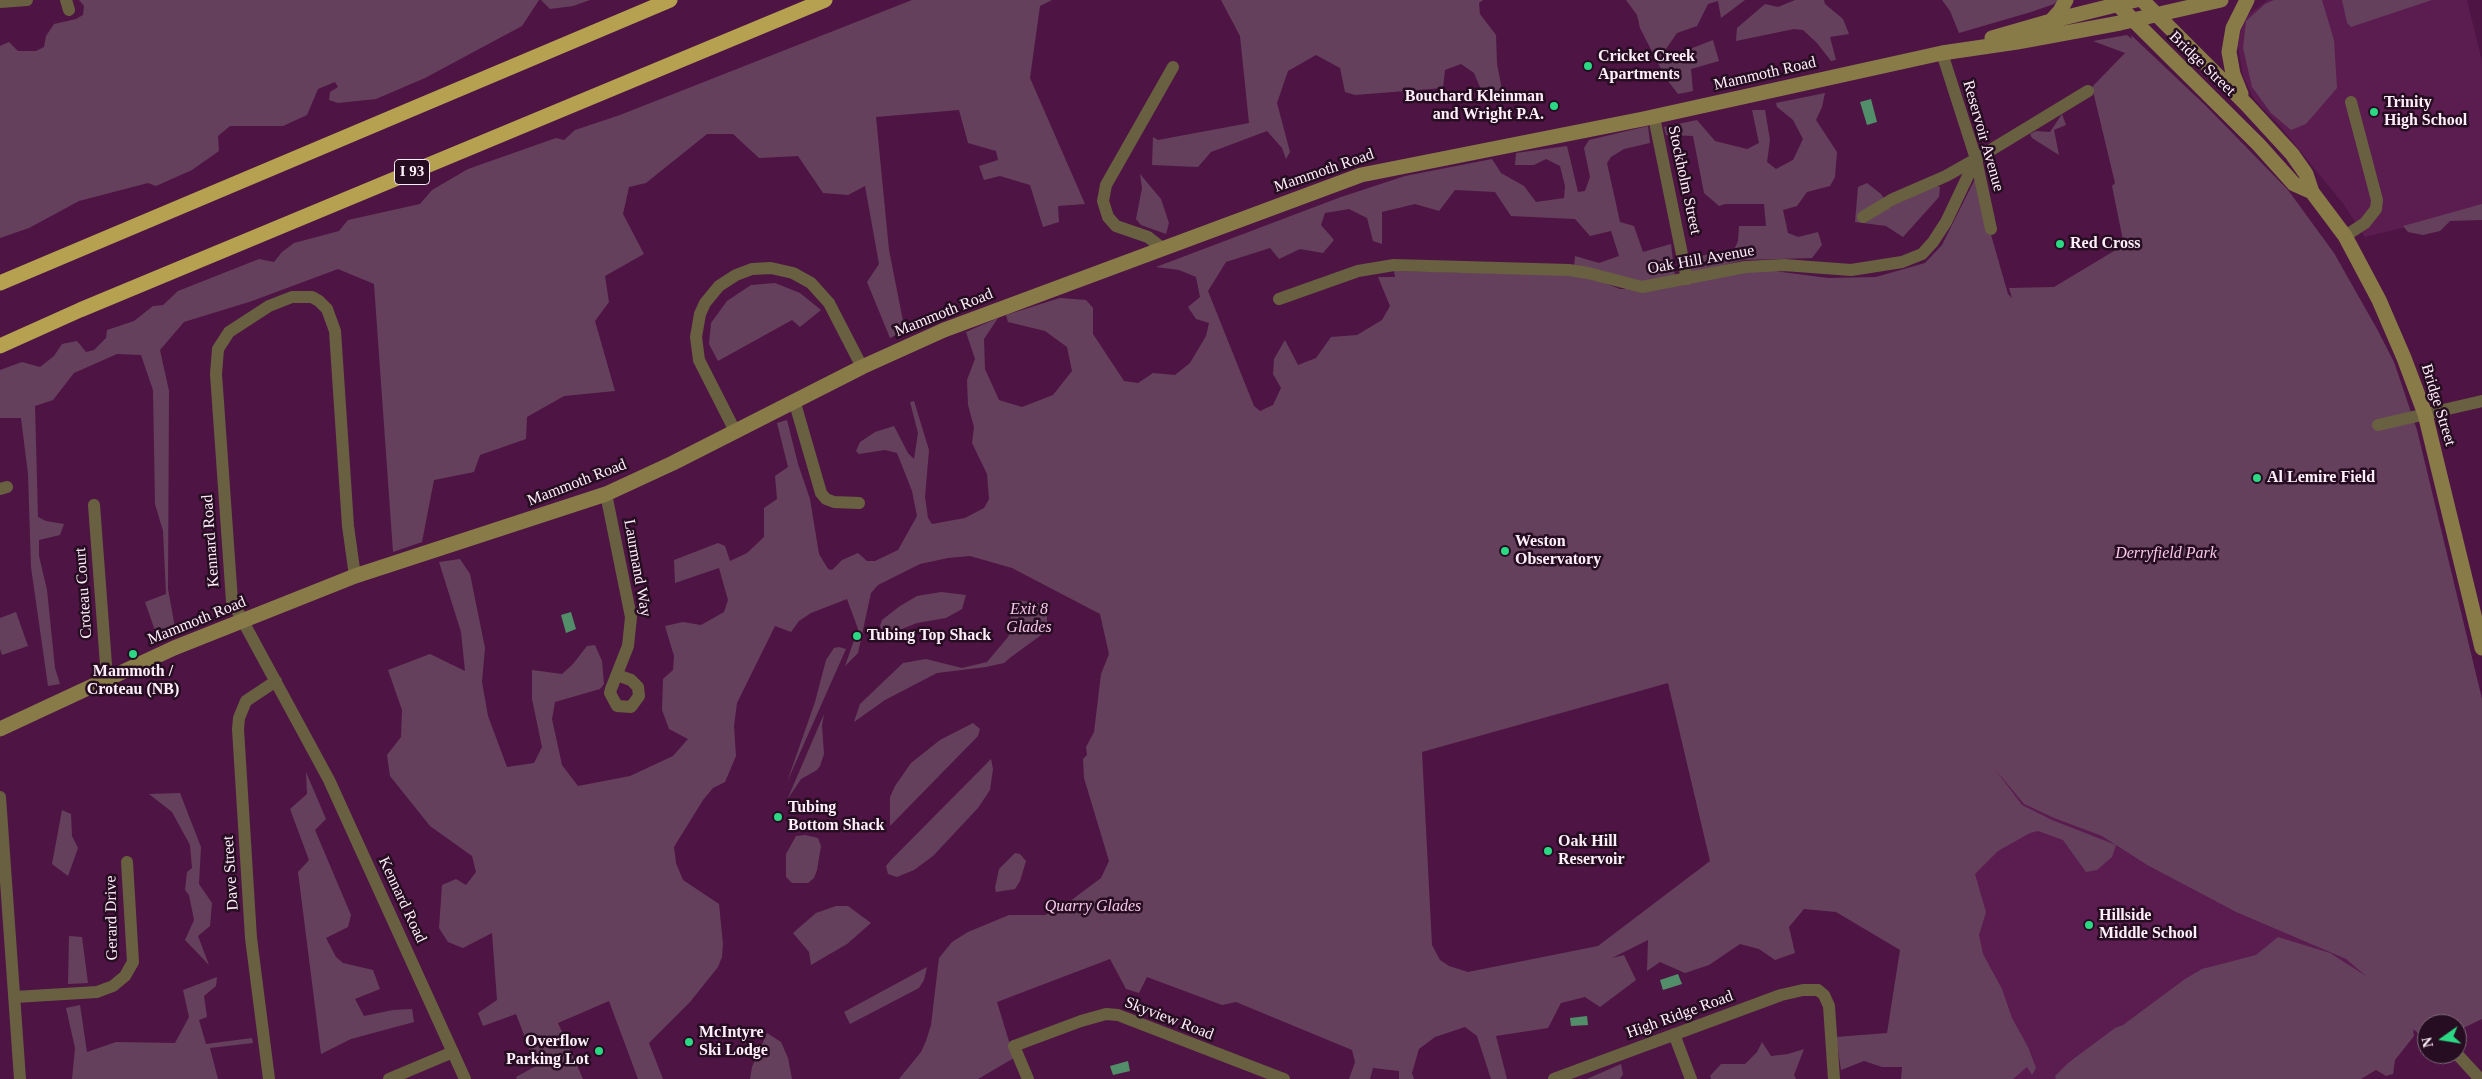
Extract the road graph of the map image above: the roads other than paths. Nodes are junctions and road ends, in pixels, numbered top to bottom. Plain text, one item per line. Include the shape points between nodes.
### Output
1 (27, 0) edge
2 (670, 0) edge
3 (826, 0) edge
4 (2066, 0) edge
5 (2136, 0) edge
6 (2141, 0) edge
7 (2222, 0) edge
8 (2247, 0) edge
9 (0, 2) edge
10 (2115, 2) edge
11 (2157, 15) junction
12 (2133, 20) junction
13 (2051, 21) junction
14 (1942, 53) junction
15 (1174, 67) dead end
16 (2088, 91) dead end
17 (2351, 102) dead end
18 (2247, 104) junction
19 (1654, 117) junction
20 (1976, 159) junction
21 (2312, 192) junction
22 (1863, 217) dead end
23 (1991, 228) dead end
24 (2345, 236) junction
25 (1162, 248) junction
26 (1688, 279) junction
27 (0, 283) edge
28 (1279, 299) dead end
29 (0, 346) edge
30 (862, 367) junction
31 (794, 400) junction
32 (2482, 400) edge
33 (2425, 414) junction
34 (2378, 425) dead end
35 (735, 431) junction
36 (606, 494) junction
37 (859, 503) dead end
38 (94, 505) dead end
39 (355, 576) junction
40 (242, 621) junction
41 (2482, 648) edge
42 (617, 675) dead end
43 (107, 678) junction
44 (276, 681) junction
45 (0, 728) edge
46 (0, 797) edge
47 (2, 848) edge
48 (127, 862) dead end
49 (15, 997) junction
50 (1674, 1034) junction
51 (453, 1052) junction
52 (2466, 1064) edge
53 (20, 1079) edge
54 (269, 1079) edge
55 (389, 1079) edge
56 (466, 1079) edge
57 (1028, 1079) edge
58 (1280, 1079) edge
59 (1554, 1079) edge
60 (1691, 1079) edge
61 (1834, 1079) edge
62 (2480, 1079) edge

1 - 9 street
2 - 27 highway
3 - 29 highway, I 93
4 - 13 main road
5 - 10 main road, Mammoth Road
6 - 11 main road, Bridge Street
6 - 12 main road
7 - 11 main road, Mammoth Road
8 - 18 main road via 2233,28 2229,52 2233,74
10 - 12 main road, Bridge Street
10 - 13 main road, Mammoth Road
11 - 12 main road, Mammoth Road
11 - 18 main road, Bridge Street
12 - 14 main road, Mammoth Road
12 - 21 main road, Bridge Street via 2294,184
13 - 14 main road, Mammoth Road
14 - 19 main road, Mammoth Road
14 - 20 street, Reservoir Avenue
15 - 25 street via 1106,185 1102,202 1108,218 1116,226 1148,236
16 - 20 street
17 - 24 street via 2377,200 2376,209 2365,223
18 - 21 main road, Bridge Street via 2292,154 2306,174
19 - 25 main road, Mammoth Road via 1371,172
19 - 26 street, Stockholm Street
20 - 22 street
20 - 23 street, Reservoir Avenue
20 - 26 street, Oak Hill Avenue via 1946,222 1933,242 1915,258 1851,270 1784,265 1745,267
21 - 24 main road, Bridge Street
24 - 33 main road, Bridge Street via 2391,325
25 - 30 main road, Mammoth Road via 989,312
26 - 28 street, Oak Hill Avenue via 1642,287 1569,270 1394,265 1358,271
30 - 31 main road, Mammoth Road
30 - 35 street via 829,303 811,283 793,273 771,268 736,274 719,286 705,303 696,337 699,360
31 - 35 main road, Mammoth Road
31 - 37 street via 821,493 834,502
32 - 33 street
33 - 34 street
33 - 41 main road, Bridge Street
35 - 36 main road, Mammoth Road
36 - 39 main road, Mammoth Road
36 - 42 street, Laurmand Way via 631,617 628,646
38 - 43 street, Croteau Court
39 - 40 main road, Mammoth Road
39 - 40 street, Kennard Road via 348,526 335,331 327,309 319,301 312,297 292,297 269,306 229,332 218,349 216,361 231,592
40 - 43 main road, Mammoth Road
40 - 44 street, Kennard Road
43 - 45 main road, Mammoth Road
44 - 51 street, Kennard Road via 329,780
44 - 54 street, Dave Street via 246,701 238,729 251,938
46 - 47 street
47 - 49 street
48 - 49 street, Gerard Drive via 133,962 125,976 113,986 97,992
49 - 53 street
50 - 59 street, High Ridge Road
50 - 60 street
50 - 61 street, High Ridge Road via 1781,995 1818,990 1829,1006
51 - 55 street
51 - 56 street, Kennard Road
52 - 62 street
57 - 58 street, Skyview Road via 1014,1046 1081,1021 1112,1014

